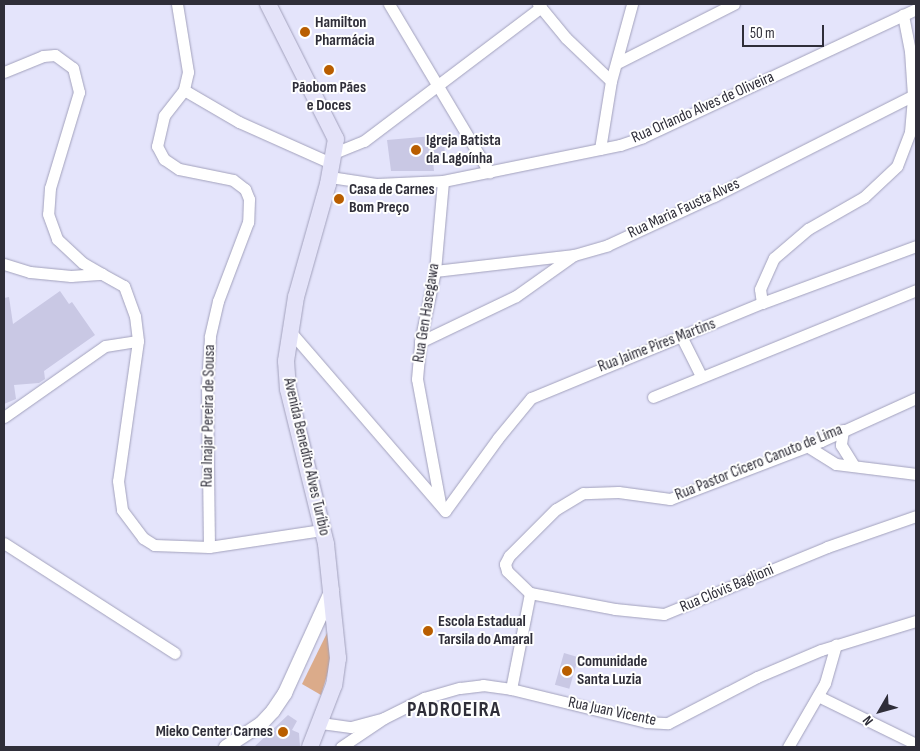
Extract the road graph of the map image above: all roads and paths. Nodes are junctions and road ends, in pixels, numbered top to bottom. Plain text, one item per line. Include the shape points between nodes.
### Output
1 (177, 4) edge
2 (268, 4) edge
3 (390, 4) edge
4 (632, 4) edge
5 (734, 4) edge
6 (540, 6) edge
7 (916, 9) edge
8 (904, 15) junction
9 (617, 63) junction
10 (4, 72) edge
11 (611, 81) junction
12 (436, 88) junction
13 (184, 90) junction
14 (914, 95) edge
15 (600, 149) junction
16 (332, 165) junction
17 (489, 172) junction
18 (443, 181) junction
19 (916, 246) edge
20 (574, 255) junction
21 (4, 264) edge
22 (435, 271) junction
23 (102, 274) junction
24 (916, 290) edge
25 (762, 303) junction
26 (289, 330) junction
27 (682, 338) junction
28 (138, 341) junction
29 (420, 342) junction
30 (702, 376) junction
31 (653, 397) dead end
32 (916, 398) edge
33 (4, 417) edge
34 (843, 430) junction
35 (807, 446) junction
36 (853, 464) junction
37 (916, 474) edge
38 (442, 507) junction
39 (916, 516) edge
40 (322, 530) junction
41 (4, 543) edge
42 (209, 547) junction
43 (332, 589) junction
44 (530, 593) junction
45 (916, 621) edge
46 (836, 645) junction
47 (174, 653) dead end
48 (511, 689) junction
49 (818, 696) junction
50 (384, 718) junction
51 (321, 723) junction
52 (916, 744) edge
53 (314, 746) edge
54 (226, 747) edge
55 (342, 747) edge
56 (788, 747) edge

1 - 13 street via 186,44 188,72
2 - 16 main road, Avenida Benedito Alves Turíbio via 336,139
3 - 12 street
4 - 9 street
5 - 9 street
6 - 11 street via 566,38
6 - 12 street
7 - 8 street, Rua Orlando Alves de Oliveira
8 - 14 street
8 - 15 street, Rua Orlando Alves de Oliveira via 644,137
9 - 11 street
10 - 23 street via 43,56 55,55 73,68 79,92 50,188 48,214 57,239 83,263
11 - 15 street
12 - 16 street
12 - 17 street
13 - 16 street, Rua Orlando Alves de Oliveira via 238,122
13 - 42 street, Rua Inajar Pereira de Sousa via 164,116 156,146 164,159 179,169 234,180 245,189 249,199 248,222 218,301 210,337 207,385
14 - 20 street, Rua Maria Fausta Alves via 705,200 608,245
14 - 25 street via 910,132 898,166 864,197 808,229 778,253 765,271 760,288
15 - 17 street, Rua Orlando Alves de Oliveira
16 - 18 street, Rua Orlando Alves de Oliveira via 377,184
16 - 26 main road, Avenida Benedito Alves Turíbio
17 - 18 street, Rua Orlando Alves de Oliveira
18 - 22 street, Rua Gen Hasegawa
19 - 25 street, Rua Jaime Pires Martins
20 - 22 street, Rua Maria Fausta Alves
20 - 29 street via 516,296
21 - 23 street via 30,272
22 - 29 street, Rua Gen Hasegawa
23 - 28 street via 124,286 135,316
24 - 30 street
25 - 27 street, Rua Jaime Pires Martins
26 - 38 street
26 - 40 main road, Avenida Benedito Alves Turíbio via 288,389
27 - 30 street
27 - 38 street, Rua Jaime Pires Martins via 531,398
28 - 33 street via 105,346
28 - 42 street via 118,481 122,510 131,526 154,545
29 - 38 street, Rua Gen Hasegawa via 418,379 421,409
30 - 31 street
32 - 34 street, Rua Pastor Cícero Canuto de Lima
34 - 35 street, Rua Pastor Cícero Canuto de Lima
34 - 36 street via 841,445
35 - 36 street via 836,464
35 - 44 street, Rua Pastor Cícero Canuto de Lima via 670,499 618,492 583,493 556,509 509,556 506,571
36 - 37 street
39 - 44 street, Rua Clóvis Baglioni via 822,549 664,614 644,614
40 - 42 street
40 - 43 main road, Avenida Benedito Alves Turíbio
41 - 47 street
43 - 51 main road, Avenida Benedito Alves Turíbio via 338,658 334,685
43 - 54 street via 285,693 273,711 261,724
44 - 48 street
45 - 46 street, Rua Juan Vicente
46 - 48 street, Rua Juan Vicente via 757,677 668,722 646,722
46 - 49 street
48 - 50 street, Rua Juan Vicente via 460,688 424,698
49 - 52 street
49 - 56 street
50 - 51 street, Rua Juan Vicente via 351,727
50 - 55 street, Rua Juan Vicente
51 - 53 main road, Avenida Benedito Alves Turíbio

